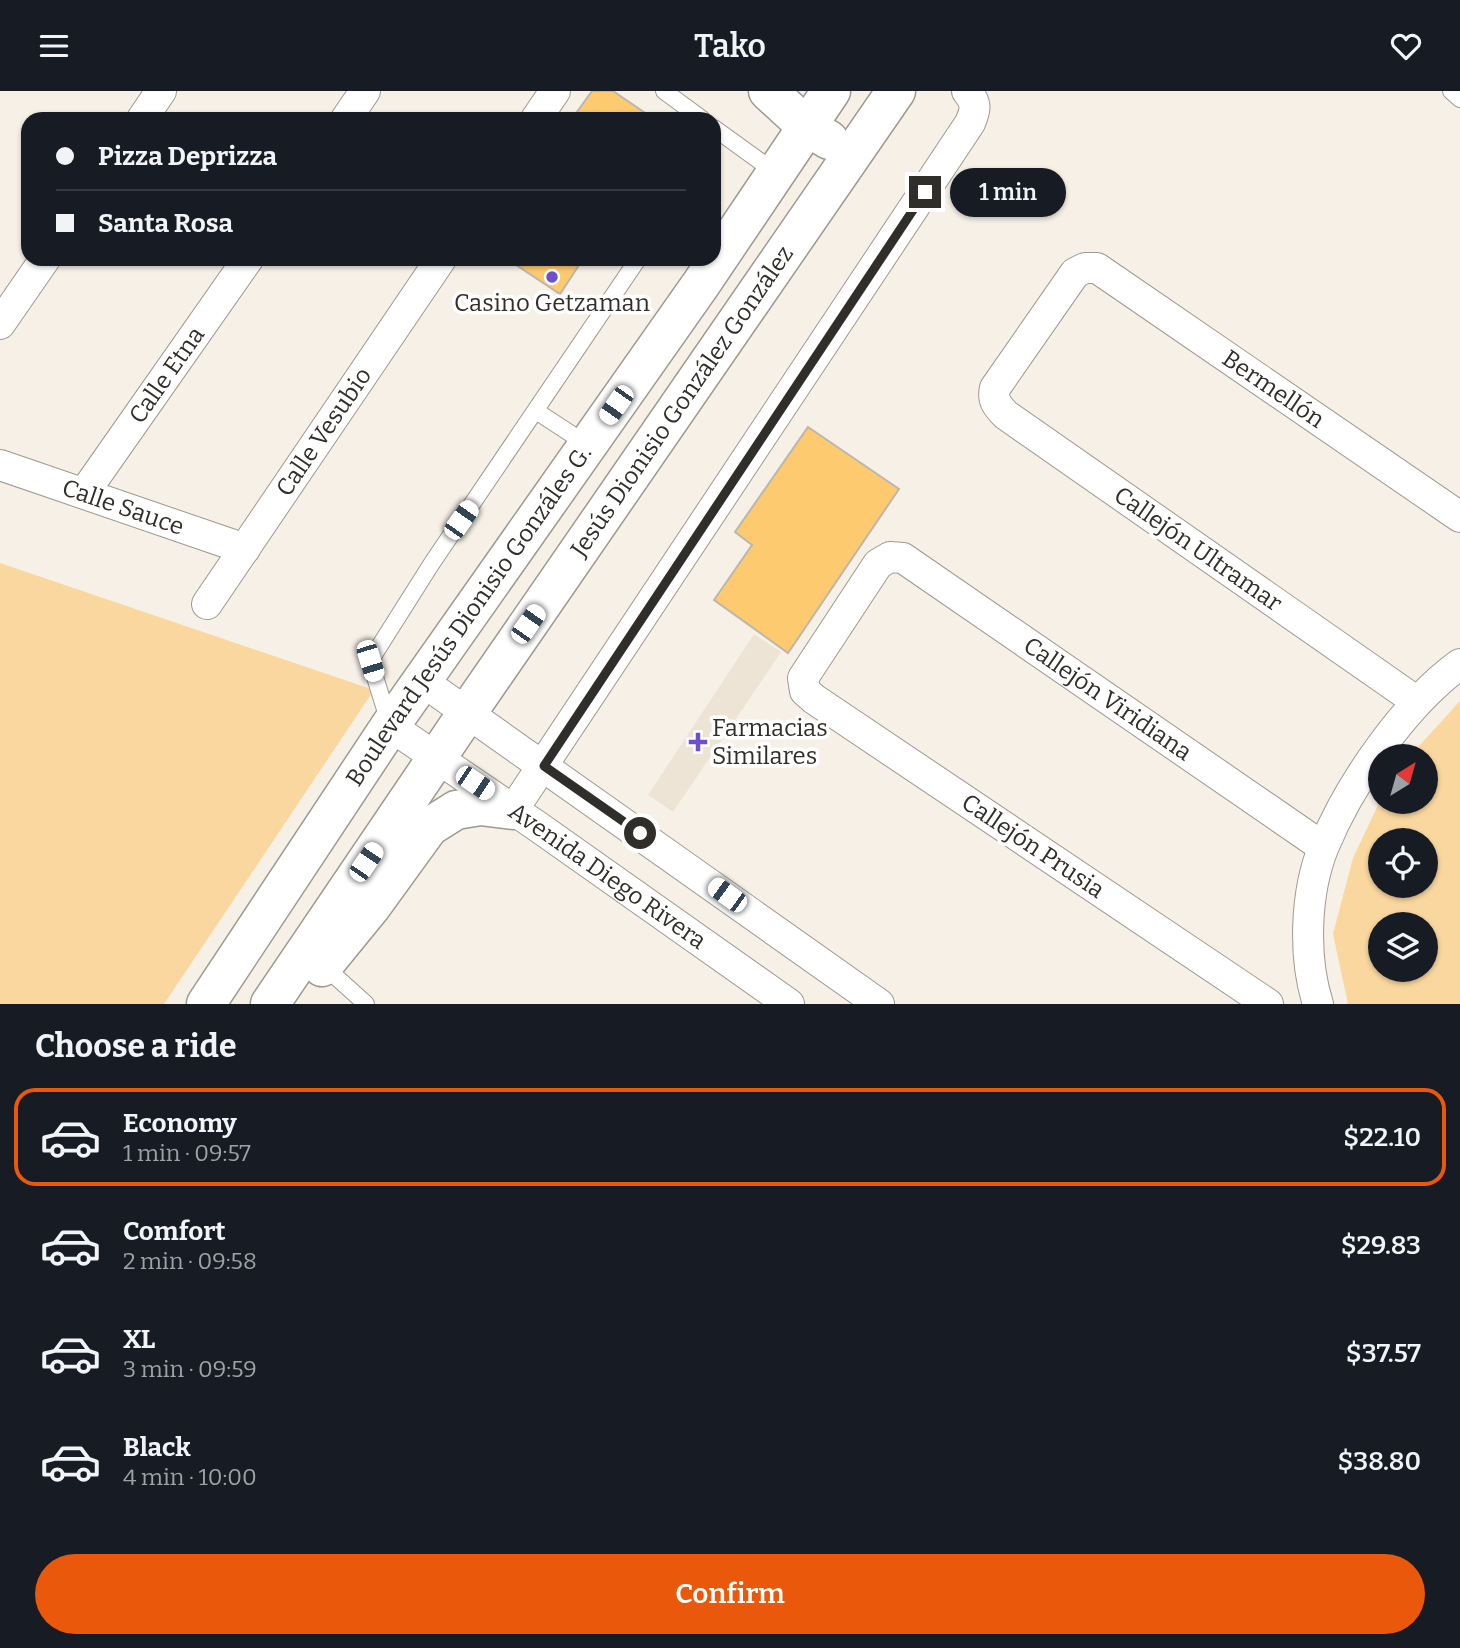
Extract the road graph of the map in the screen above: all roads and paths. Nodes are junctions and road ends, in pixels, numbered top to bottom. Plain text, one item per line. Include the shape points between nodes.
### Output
1 (161, 91) edge
2 (365, 91) edge
3 (555, 91) edge
4 (664, 91) edge
5 (768, 91) edge
6 (831, 91) edge
7 (896, 91) edge
8 (967, 91) edge
9 (1451, 91) edge
10 (1460, 99) edge
11 (147, 112) edge
12 (351, 112) edge
13 (541, 112) edge
14 (692, 112) edge
15 (806, 126) junction
16 (721, 138) edge
17 (853, 154) junction
18 (775, 172) junction
19 (721, 254) edge
20 (40, 266) edge
21 (243, 266) edge
22 (436, 266) edge
23 (633, 266) edge
24 (713, 266) edge
25 (0, 324) edge
26 (995, 388) joint
27 (536, 411) junction
28 (588, 445) junction
29 (0, 465) edge
30 (84, 493) junction
31 (1460, 517) edge
32 (245, 549) junction
33 (207, 604) dead end
34 (1460, 664) edge
35 (422, 681) junction
36 (802, 684) joint
37 (1416, 701) junction
38 (467, 713) junction
39 (390, 726) junction
40 (436, 757) junction
41 (544, 766) junction
42 (513, 810) junction
43 (1323, 847) junction
44 (315, 957) junction
45 (206, 1004) edge
46 (270, 1004) edge
47 (282, 1004) edge
48 (366, 1004) edge
49 (789, 1004) edge
50 (879, 1004) edge
51 (1268, 1004) edge
52 (1318, 1004) edge

1 - 11 street
2 - 12 street
3 - 13 street
4 - 14 lane
5 - 15 main road
6 - 15 main road, Boulevard Jesús Dionisio Gonzáles G.
7 - 17 main road, Jesús Dionisio González González
8 - 41 street via 977,108 970,123
9 - 10 lane
15 - 17 main road
15 - 18 main road, Boulevard Jesús Dionisio Gonzáles G.
16 - 18 lane
17 - 38 main road, Jesús Dionisio González González
18 - 19 main road, Boulevard Jesús Dionisio Gonzáles G.
20 - 25 street
21 - 30 street, Calle Etna
22 - 32 street, Calle Vesubio
23 - 27 lane
24 - 28 main road, Boulevard Jesús Dionisio Gonzáles G.
26 - 31 street, Bermellón via 1075,273 1097,268
26 - 37 street, Callejón Ultramar via 993,396 1006,415
27 - 28 lane
27 - 39 lane via 370,661
28 - 35 main road, Boulevard Jesús Dionisio Gonzáles G.
29 - 30 street, Calle Sauce
30 - 32 street, Calle Sauce
32 - 33 street, Calle Vesubio
34 - 37 street
35 - 38 street
35 - 39 main road, Boulevard Jesús Dionisio Gonzáles G.
36 - 43 street, Callejón Viridiana via 878,564 890,557 903,558
36 - 51 street, Callejón Prusia via 814,699
37 - 43 street via 1377,754
38 - 40 main road
38 - 41 street
39 - 40 street, Avenida Diego Rivera
39 - 45 main road, Boulevard Jesús Dionisio Gonzáles G.
40 - 42 street, Avenida Diego Rivera
40 - 44 main road
41 - 42 street
41 - 50 street
42 - 44 main road via 480,806 456,810 429,827 371,907
42 - 49 street, Avenida Diego Rivera
43 - 52 street via 1309,912 1308,956
44 - 46 main road
44 - 47 main road
44 - 48 lane

